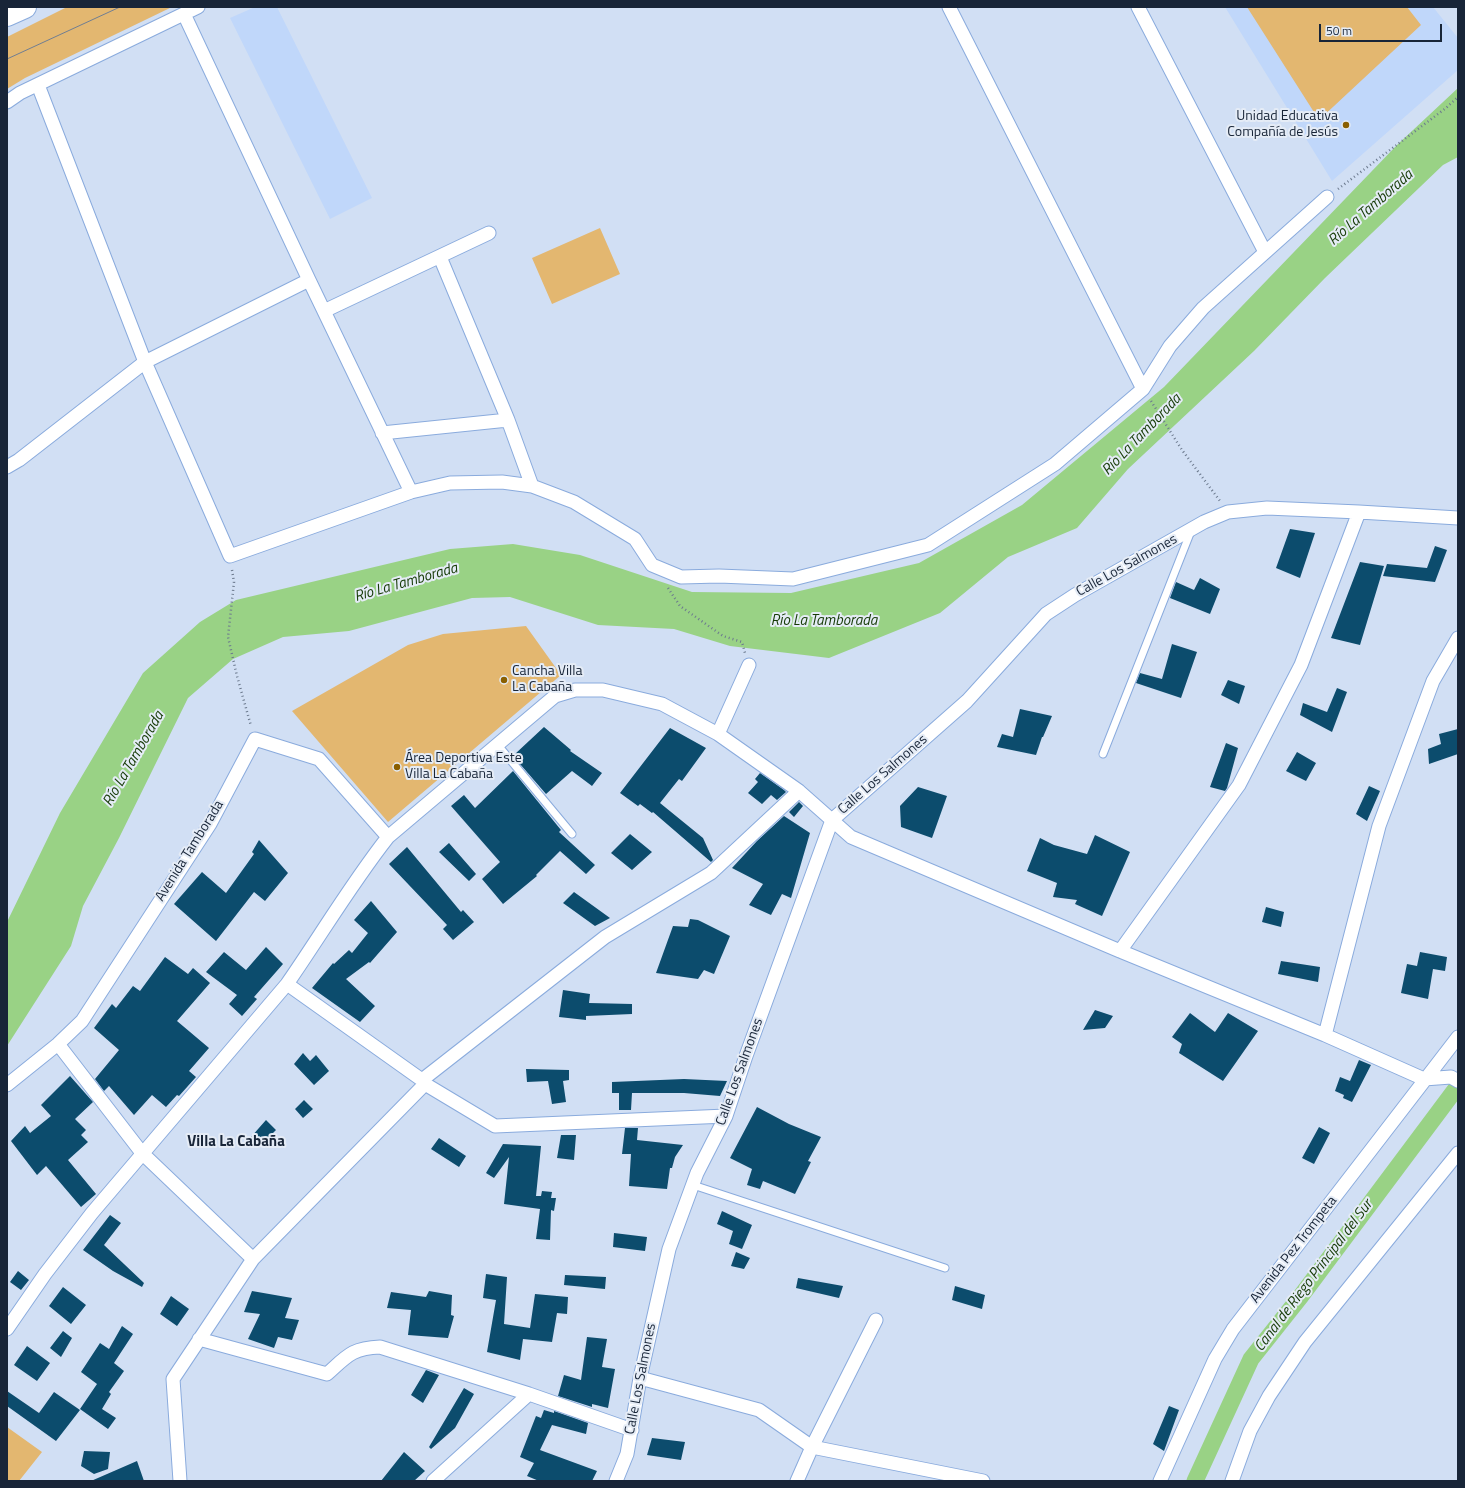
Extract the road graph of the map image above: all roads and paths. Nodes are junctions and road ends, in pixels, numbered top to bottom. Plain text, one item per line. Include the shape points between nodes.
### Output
1 (25, 7) edge
2 (198, 7) edge
3 (949, 7) edge
4 (1138, 7) edge
5 (184, 14) junction
6 (7, 15) edge
7 (38, 85) junction
8 (1458, 97) edge
9 (7, 102) edge
10 (1327, 197) joint
11 (489, 232) dead end
12 (1265, 252) junction
13 (440, 257) junction
14 (309, 280) junction
15 (324, 311) junction
16 (145, 362) junction
17 (1143, 389) junction
18 (508, 420) junction
19 (382, 433) junction
20 (7, 467) edge
21 (532, 486) junction
22 (411, 492) junction
23 (1228, 512) junction
24 (1360, 512) junction
25 (1458, 518) edge
26 (1192, 529) junction
27 (230, 556) junction
28 (652, 564) junction
29 (1458, 638) edge
30 (749, 665) joint
31 (718, 734) junction
32 (255, 739) junction
33 (497, 744) junction
34 (1102, 754) dead end
35 (799, 791) junction
36 (832, 820) junction
37 (572, 834) dead end
38 (388, 837) junction
39 (1120, 951) junction
40 (287, 984) junction
41 (1325, 1034) junction
42 (1458, 1037) edge
43 (58, 1044) junction
44 (1424, 1079) junction
45 (1455, 1079) edge
46 (424, 1082) junction
47 (7, 1085) edge
48 (726, 1116) junction
49 (1458, 1152) edge
50 (142, 1153) junction
51 (692, 1185) junction
52 (253, 1259) junction
53 (945, 1268) dead end
54 (876, 1320) dead end
55 (7, 1329) edge
56 (199, 1339) junction
57 (640, 1378) junction
58 (529, 1394) junction
59 (632, 1430) junction
60 (812, 1447) junction
61 (180, 1481) edge
62 (433, 1481) edge
63 (616, 1481) edge
64 (797, 1481) edge
65 (983, 1481) edge
66 (1160, 1481) edge
67 (1232, 1481) edge

1 - 6 highway
2 - 5 street
3 - 17 street
4 - 12 street
5 - 7 street
5 - 14 street
7 - 9 street
7 - 16 street
8 - 10 path
10 - 12 street
11 - 13 street
12 - 17 street via 1203,308 1170,346
13 - 15 street
13 - 18 street
14 - 15 street
14 - 16 street
15 - 19 street
16 - 20 street
16 - 27 street
17 - 23 path via 1182,450
17 - 28 street via 1055,464 928,545 792,580 719,576 681,577
18 - 19 street
18 - 21 street
19 - 22 street
21 - 22 street via 502,482 450,483
21 - 28 street via 574,502 635,539
22 - 27 street
23 - 24 street, Calle Los Salmones via 1267,508
23 - 26 street, Calle Los Salmones
24 - 25 street, Calle Los Salmones
24 - 39 street via 1301,665 1238,785
26 - 34 lane
26 - 36 street, Calle Los Salmones via 1046,614 967,701
27 - 32 path via 234,582 228,637
28 - 30 path via 680,606 723,636 742,642
29 - 41 street via 1433,681 1379,826
30 - 31 street
31 - 33 street via 662,704 603,690 575,690 556,696
31 - 35 street
32 - 38 street via 318,759
32 - 43 street, Avenida Tamborada via 210,824 82,1021
33 - 37 lane
33 - 38 street
35 - 36 street
35 - 46 street via 711,873 605,937
36 - 39 street via 851,837
36 - 48 street, Calle Los Salmones
38 - 40 street via 367,863
39 - 41 street
40 - 46 street
40 - 50 street
41 - 44 street
42 - 44 street, Avenida Pez Trompeta
43 - 47 street, Avenida Tamborada
43 - 50 street
44 - 45 street
44 - 66 street, Avenida Pez Trompeta via 1233,1329 1215,1359
46 - 48 street via 495,1126
46 - 52 street
48 - 51 street, Calle Los Salmones
49 - 67 street via 1305,1342 1268,1396 1250,1431
50 - 52 street
50 - 55 street via 87,1219
51 - 53 lane
51 - 57 street, Calle Los Salmones via 669,1249
52 - 56 street
54 - 60 street
56 - 58 street via 327,1374 352,1352 366,1347 380,1347
56 - 61 street via 173,1379
57 - 59 street, Calle Los Salmones
57 - 60 street via 759,1410
58 - 59 street
58 - 62 street
59 - 63 street, Calle Los Salmones
60 - 64 street
60 - 65 street

